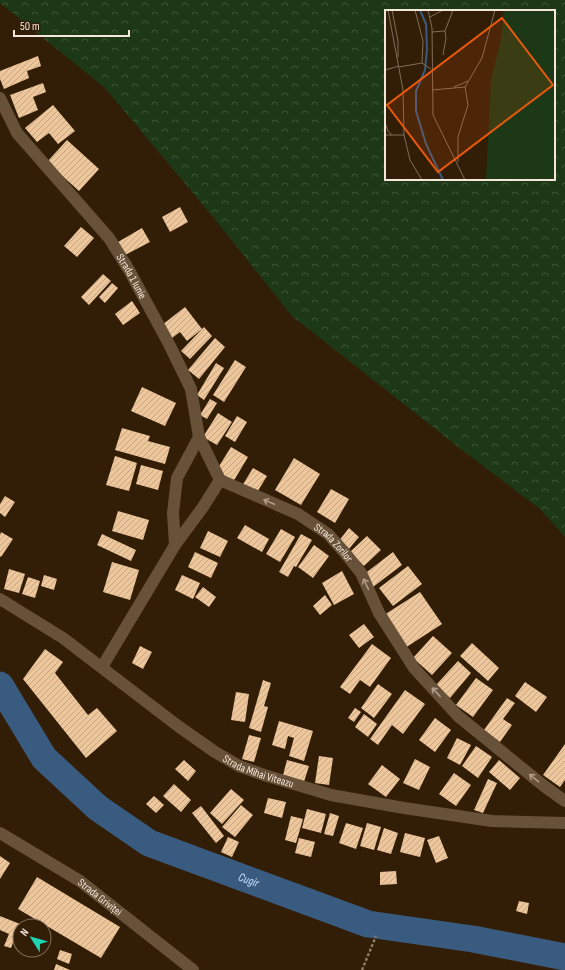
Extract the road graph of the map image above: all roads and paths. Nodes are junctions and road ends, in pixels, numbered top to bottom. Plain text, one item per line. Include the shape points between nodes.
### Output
1 (0, 98) edge
2 (199, 437) junction
3 (220, 480) junction
4 (175, 546) junction
5 (0, 599) edge
6 (102, 667) junction
7 (565, 801) edge
8 (565, 823) edge
9 (0, 833) edge
10 (376, 936) dead end
11 (193, 970) edge
12 (362, 970) edge

1 - 2 street, Strada 1 Iunie via 17,132 109,238 129,270 191,389
2 - 3 street, Strada 1 Iunie
2 - 4 street via 177,478 173,513
3 - 4 street
7 -> 3 street, Strada Zorilor via 458,716 414,668 379,613 361,573 328,534 298,514
4 - 6 street
5 - 6 street, Strada Mihai Viteazu via 63,638
6 - 8 street, Strada Mihai Viteazu via 215,752 239,766 264,775 331,795 404,808 492,821
9 - 11 street, Strada Griviței via 80,881
10 - 12 path

